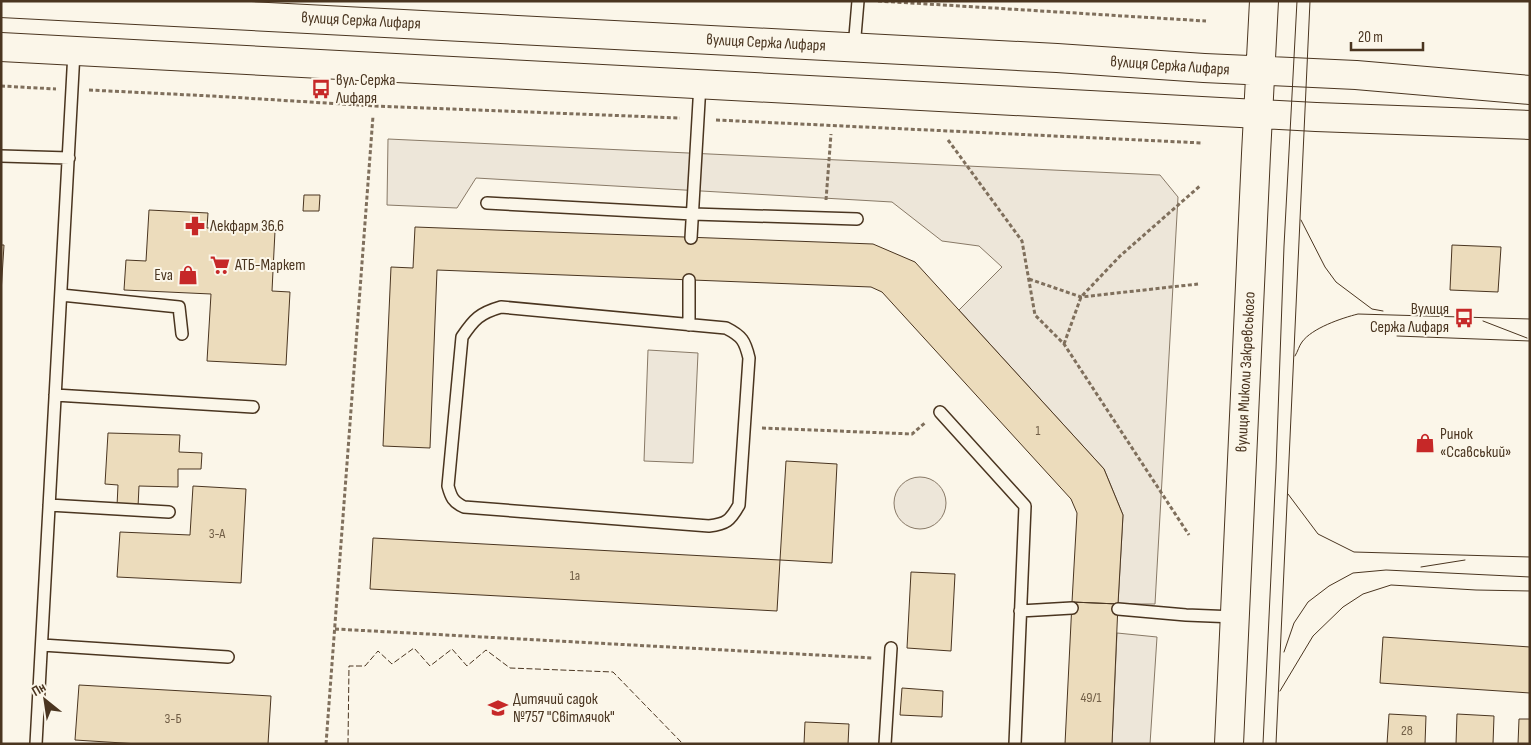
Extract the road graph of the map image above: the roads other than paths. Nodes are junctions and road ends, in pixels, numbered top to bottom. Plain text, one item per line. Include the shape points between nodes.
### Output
1 (858, 1) edge
2 (1264, 1) edge
3 (1, 3) edge
4 (1, 47) edge
5 (854, 48) junction
6 (74, 52) junction
7 (1262, 71) junction
8 (700, 84) junction
9 (1530, 90) edge
10 (1258, 113) junction
11 (1530, 125) edge
12 (1, 156) edge
13 (68, 158) junction
14 (487, 203) dead end
15 (693, 214) junction
16 (857, 219) dead end
17 (691, 238) dead end
18 (689, 280) dead end
19 (61, 295) junction
20 (690, 325) junction
21 (182, 334) dead end
22 (56, 395) junction
23 (253, 407) dead end
24 (940, 412) road end
25 (49, 505) junction
26 (169, 512) dead end
27 (1072, 608) dead end
28 (1118, 609) dead end
29 (1020, 611) junction
30 (1235, 616) junction
31 (42, 645) junction
32 (890, 654) road end
33 (228, 657) dead end
34 (36, 744) edge
35 (885, 744) edge
36 (1015, 744) edge
37 (1230, 744) edge

1 - 5 lane
2 - 7 street, вулиця Миколи Закревського
3 - 5 street, вулиця Сержа Лифаря via 268,12
4 - 6 street
5 - 7 street, вулиця Сержа Лифаря
6 - 8 street
6 - 13 lane
7 - 9 street, вулиця Сержа Лифаря via 1356,75
7 - 10 street, вулиця Миколи Закревського
8 - 10 street
8 - 15 lane
10 - 11 street
10 - 30 street, вулиця Миколи Закревського
12 - 13 lane
13 - 19 lane
14 - 15 lane
15 - 16 lane
15 - 17 lane
18 - 20 lane
19 - 21 lane via 179,307
19 - 22 lane
20 - 20 lane via 501,307 485,312 472,322 462,337 448,486 455,503 464,507 709,526 723,524 732,517 738,505 749,358 746,344 738,334 726,328
22 - 23 lane
22 - 25 lane
24 - 29 lane via 1025,506
25 - 26 lane
25 - 31 lane
27 - 29 lane
28 - 30 lane
29 - 36 lane
30 - 37 street, вулиця Миколи Закревського
31 - 33 lane
31 - 34 lane
32 - 35 lane

